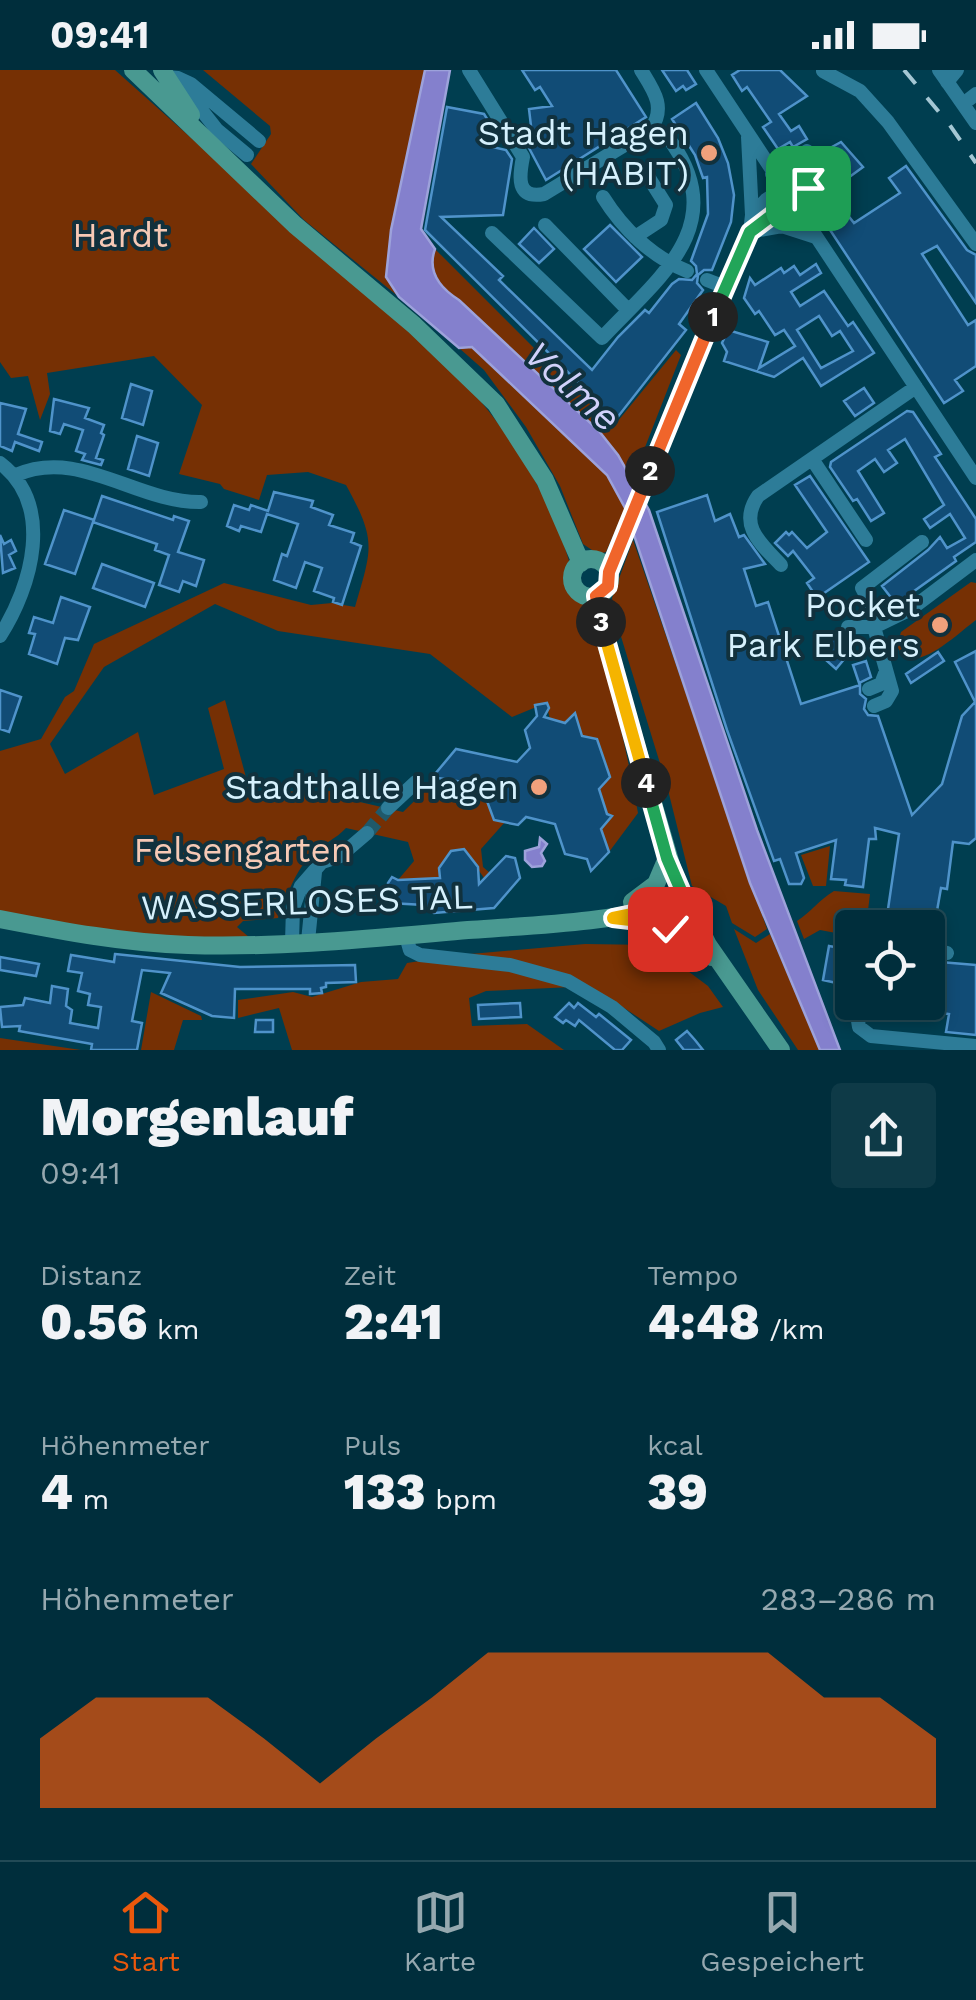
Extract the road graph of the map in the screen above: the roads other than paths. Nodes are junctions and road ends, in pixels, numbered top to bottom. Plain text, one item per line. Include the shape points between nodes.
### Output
1 (134, 70) edge
2 (469, 70) edge
3 (641, 70) edge
4 (706, 70) edge
5 (823, 71) edge
6 (166, 72) edge
7 (948, 74) edge
8 (976, 94) edge
9 (962, 104) junction
10 (192, 116) junction
11 (976, 124) edge
12 (748, 135) junction
13 (215, 138) junction
14 (259, 141) dead end
15 (672, 143) dead end
16 (248, 155) dead end
17 (644, 170) dead end
18 (772, 174) junction
19 (786, 195) junction
20 (603, 197) dead end
21 (752, 215) junction
22 (544, 225) dead end
23 (750, 232) junction
24 (492, 233) dead end
25 (636, 236) junction
26 (816, 237) junction
27 (976, 244) edge
28 (671, 265) junction
29 (688, 271) dead end
30 (707, 280) dead end
31 (725, 287) junction
32 (628, 310) junction
33 (916, 388) junction
34 (812, 459) junction
35 (0, 463) edge
36 (16, 475) junction
37 (976, 478) edge
38 (200, 502) dead end
39 (866, 540) dead end
40 (922, 542) dead end
41 (976, 560) edge
42 (581, 563) junction
43 (610, 563) junction
44 (782, 565) dead end
45 (596, 596) junction
46 (848, 627) dead end
47 (874, 627) junction
48 (0, 636) edge
49 (886, 671) junction
50 (869, 689) dead end
51 (874, 706) dead end
52 (416, 782) dead end
53 (388, 808) tunnel mouth
54 (368, 833) tunnel mouth
55 (667, 858) junction
56 (684, 897) junction
57 (632, 902) junction
58 (613, 918) junction
59 (0, 919) edge
60 (558, 922) junction
61 (406, 936) junction
62 (300, 941) junction
63 (720, 963) junction
64 (858, 1020) edge
65 (972, 1047) edge
66 (658, 1050) edge
67 (782, 1050) edge

1 - 13 main road
2 - 3 street via 522,157 519,180 533,196 650,130 658,97
4 - 12 street
5 - 27 street via 860,91 888,122
6 - 10 main road
6 - 13 street
6 - 14 street via 191,84
7 - 9 street
8 - 9 street
9 - 11 street
10 - 13 main road
10 - 16 street
12 - 18 street
12 - 21 street
13 - 42 main road via 295,225 478,384 517,433
15 - 28 street via 692,177 695,212
17 - 25 street via 666,205 661,220
18 - 19 street
18 - 19 street via 795,159 812,185
19 - 21 street via 766,200
19 - 23 street
19 - 26 street
20 - 25 street
21 - 23 street
22 - 32 street
23 - 26 street via 782,226
23 - 31 street
24 - 32 street via 602,338
25 - 28 street
26 - 33 street
28 - 29 street
28 - 32 street
30 - 31 street
31 - 43 street
33 - 34 street
33 - 37 street
34 - 39 street
34 - 44 street via 750,508 756,536
35 - 36 street
36 - 38 street via 51,465 74,468 176,502
36 - 48 street via 30,508 30,566
40 - 47 street via 862,588 876,614
41 - 47 street
42 - 43 main road
42 - 45 main road via 573,577 576,588
43 - 45 main road via 608,586
45 - 55 main road
46 - 47 street
47 - 49 street
49 - 50 street via 881,684
49 - 51 street via 890,697
52 - 53 street
54 - 62 street via 315,871
55 - 56 main road
55 - 57 main road via 656,884
56 - 57 main road, WASSERLOSES TAL
56 - 58 main road, WASSERLOSES TAL
56 - 63 main road
57 - 60 main road, WASSERLOSES TAL
58 - 60 main road, WASSERLOSES TAL
58 - 63 main road, WASSERLOSES TAL via 656,923
59 - 62 main road, WASSERLOSES TAL via 159,943
60 - 61 main road, WASSERLOSES TAL
61 - 62 main road, WASSERLOSES TAL
61 - 66 street via 410,950 420,955 568,981 612,1006
63 - 67 main road
64 - 65 street via 870,1036

